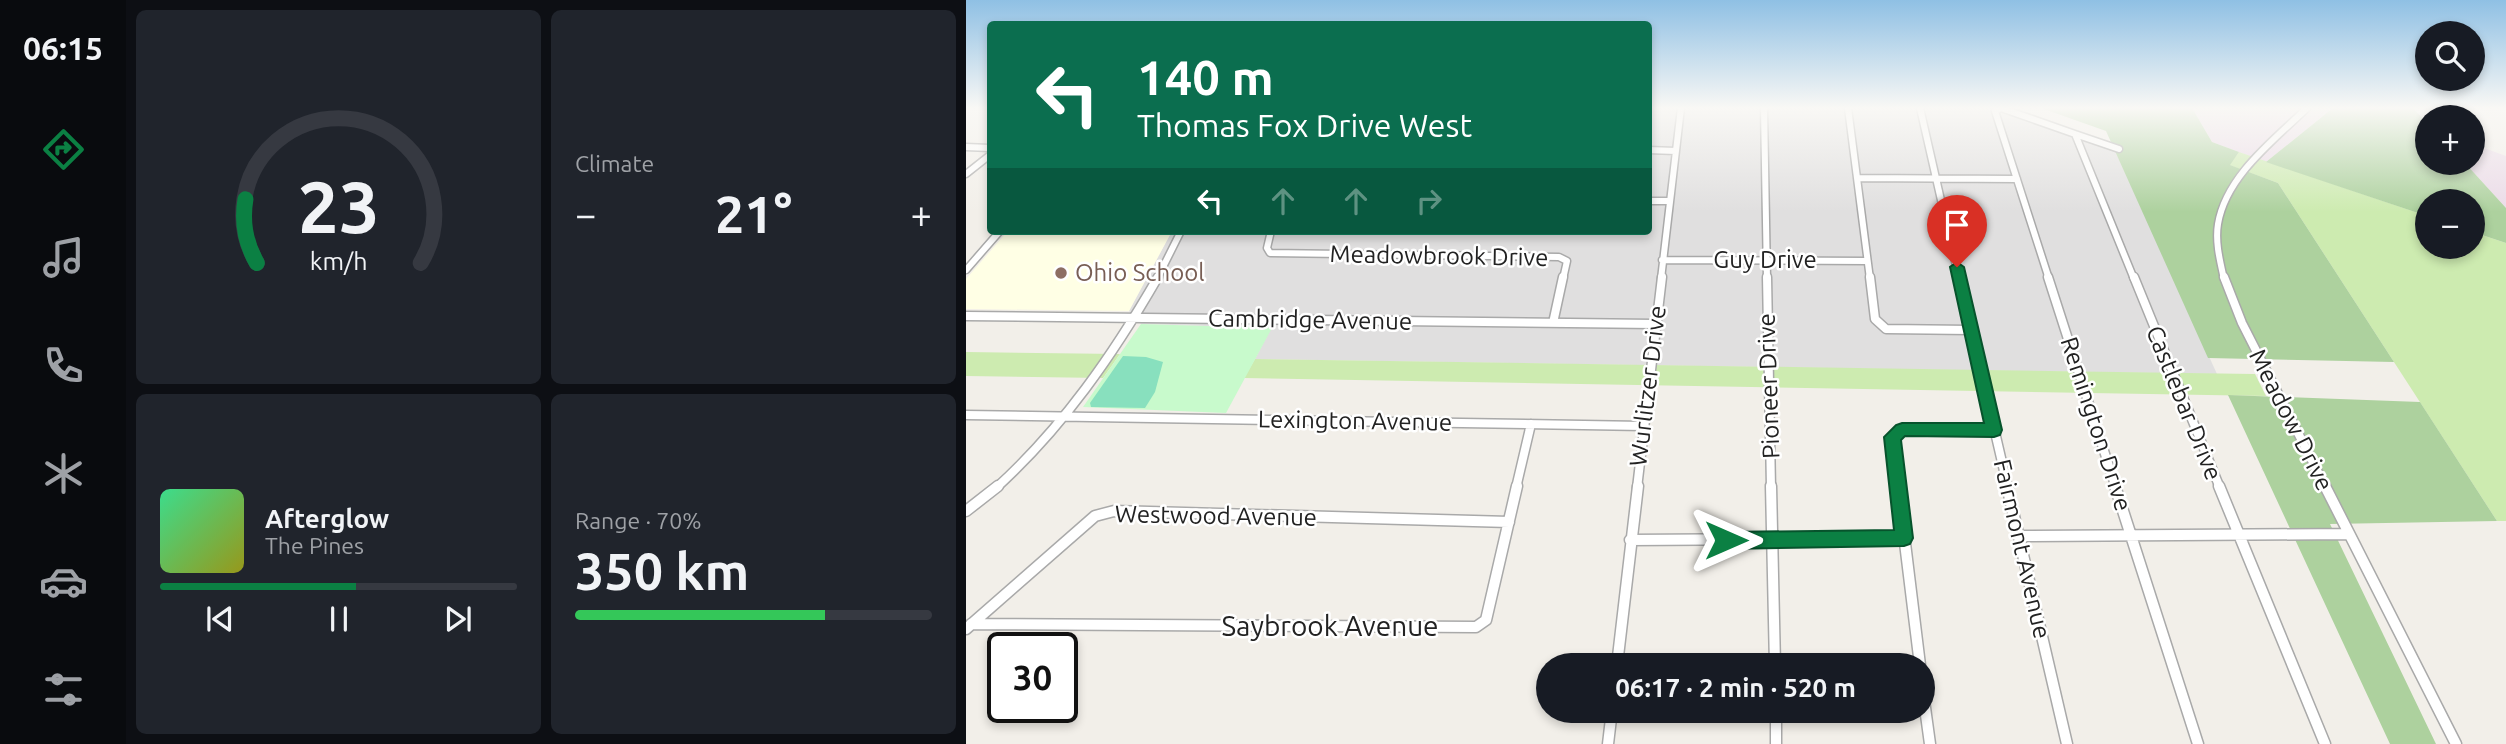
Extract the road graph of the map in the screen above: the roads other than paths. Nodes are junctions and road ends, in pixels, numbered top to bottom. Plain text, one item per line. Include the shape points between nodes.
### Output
1 (1676, 143) edge
2 (1764, 143) edge
3 (1852, 143) edge
4 (1928, 143) edge
5 (2005, 143) edge
6 (2078, 143) edge
7 (2100, 143) edge
8 (2272, 143) edge
9 (966, 147) edge
10 (987, 148) edge
11 (2119, 149) dead end
12 (1652, 150) edge
13 (1675, 151) junction
14 (987, 157) edge
15 (966, 174) edge
16 (1857, 178) junction
17 (1936, 178) junction
18 (2017, 179) junction
19 (1652, 201) edge
20 (1670, 201) junction
21 (997, 235) edge
22 (1180, 235) edge
23 (1270, 235) edge
24 (1662, 260) junction
25 (1766, 261) junction
26 (1867, 261) junction
27 (966, 270) edge
28 (966, 316) edge
29 (1135, 318) junction
30 (1553, 323) junction
31 (1655, 324) junction
32 (1970, 330) junction
33 (966, 415) edge
34 (1067, 416) junction
35 (1531, 424) junction
36 (1643, 426) junction
37 (1994, 430) junction
38 (968, 509) edge
39 (1509, 522) junction
40 (2349, 534) junction
41 (2238, 535) junction
42 (2019, 536) junction
43 (2132, 536) junction
44 (1904, 538) junction
45 (1630, 540) junction
46 (1773, 541) junction
47 (968, 626) edge
48 (1618, 653) edge
49 (1775, 653) edge
50 (1918, 653) edge
51 (1610, 723) edge
52 (1776, 723) edge
53 (1927, 723) edge
54 (1608, 744) edge
55 (1776, 744) edge
56 (1930, 744) edge
57 (2067, 744) edge
58 (2198, 744) edge
59 (2325, 744) edge
60 (2456, 744) edge

1 - 13 street, Wurlitzer Drive
2 - 25 street, Pioneer Drive
3 - 16 street
4 - 17 street, Fairmont Avenue
5 - 18 street, Remington Drive
6 - 41 street, Castlebar Drive
7 - 11 street
8 - 40 street, Meadow Drive via 2228,190 2217,217 2216,247 2230,297
9 - 10 street
12 - 13 street
13 - 20 street, Wurlitzer Drive
14 - 15 street
16 - 17 street
16 - 26 street
17 - 18 street
17 - 32 street, Fairmont Avenue
18 - 43 street, Remington Drive
19 - 20 street
20 - 24 street, Wurlitzer Drive
21 - 27 street
22 - 29 street
23 - 30 street, Meadowbrook Drive via 1269,253 1559,257 1567,261
24 - 25 street, Guy Drive
24 - 31 street, Wurlitzer Drive
25 - 26 street, Guy Drive
25 - 46 street, Pioneer Drive
26 - 32 street via 1875,319 1886,329
28 - 29 street, Cambridge Avenue
29 - 30 street, Cambridge Avenue
29 - 34 street
30 - 31 street, Cambridge Avenue
31 - 36 street, Wurlitzer Drive
32 - 37 street, Fairmont Avenue
33 - 34 street, Lexington Avenue
34 - 35 street, Lexington Avenue
34 - 38 street via 1007,478
35 - 36 street, Lexington Avenue
35 - 39 street, Saybrook Avenue
36 - 45 street, Wurlitzer Drive
37 - 42 street, Fairmont Avenue
37 - 44 street via 1902,429 1892,437
39 - 47 street, Westwood Avenue via 1114,512 1095,516
39 - 47 street, Saybrook Avenue via 1486,620 1476,627
40 - 41 street
40 - 60 street, Meadow Drive
41 - 43 street
41 - 59 street, Castlebar Drive
42 - 43 street
42 - 57 street, Fairmont Avenue
43 - 58 street, Remington Drive
44 - 46 street
44 - 50 street
45 - 46 street
45 - 48 street, Wurlitzer Drive
46 - 49 street, Pioneer Drive
51 - 54 street
52 - 55 street
53 - 56 street

